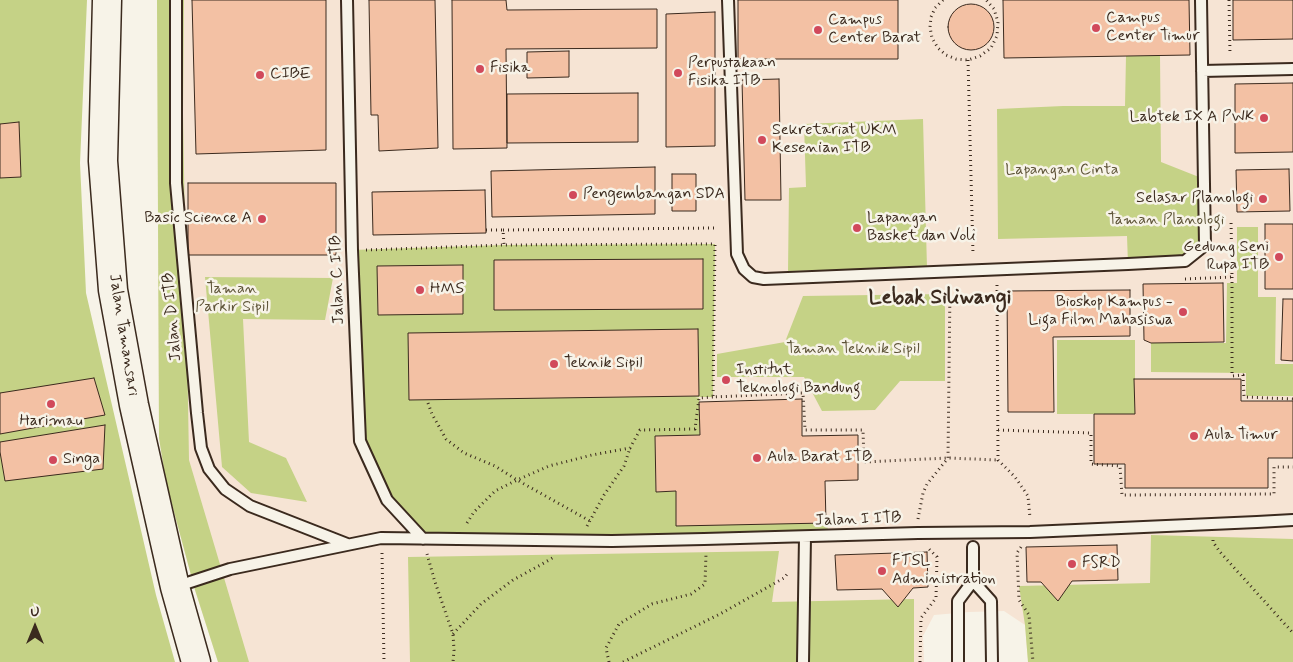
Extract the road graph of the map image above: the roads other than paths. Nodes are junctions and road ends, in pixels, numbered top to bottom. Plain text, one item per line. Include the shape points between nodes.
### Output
1 (107, 0) edge
2 (176, 0) edge
3 (348, 0) edge
4 (728, 0) edge
5 (1201, 0) edge
6 (1293, 69) edge
7 (1202, 72) junction
8 (1293, 520) edge
9 (805, 537) junction
10 (423, 539) junction
11 (348, 545) junction
12 (973, 547) dead end
13 (973, 581) junction
14 (175, 587) junction
15 (196, 662) edge
16 (803, 662) edge
17 (958, 662) edge
18 (992, 662) edge

1 - 14 main road, Jalan Tamansari via 104,161 113,290 134,405
2 - 11 lane, Jalan D ITB via 176,183 201,448 208,469 225,489 250,506
3 - 10 lane, Jalan C ITB via 352,250 360,442 387,500
4 - 7 lane via 737,254 744,269 764,280 1185,261 1205,245
5 - 7 lane
6 - 7 lane
8 - 9 lane, Jalan I ITB via 1030,532
9 - 10 lane, Jalan I ITB via 612,541
9 - 16 lane
10 - 11 lane via 381,538
11 - 14 lane via 230,569
12 - 13 lane
13 - 17 lane via 958,600
13 - 18 lane via 991,600
14 - 15 main road, Jalan Tamansari

